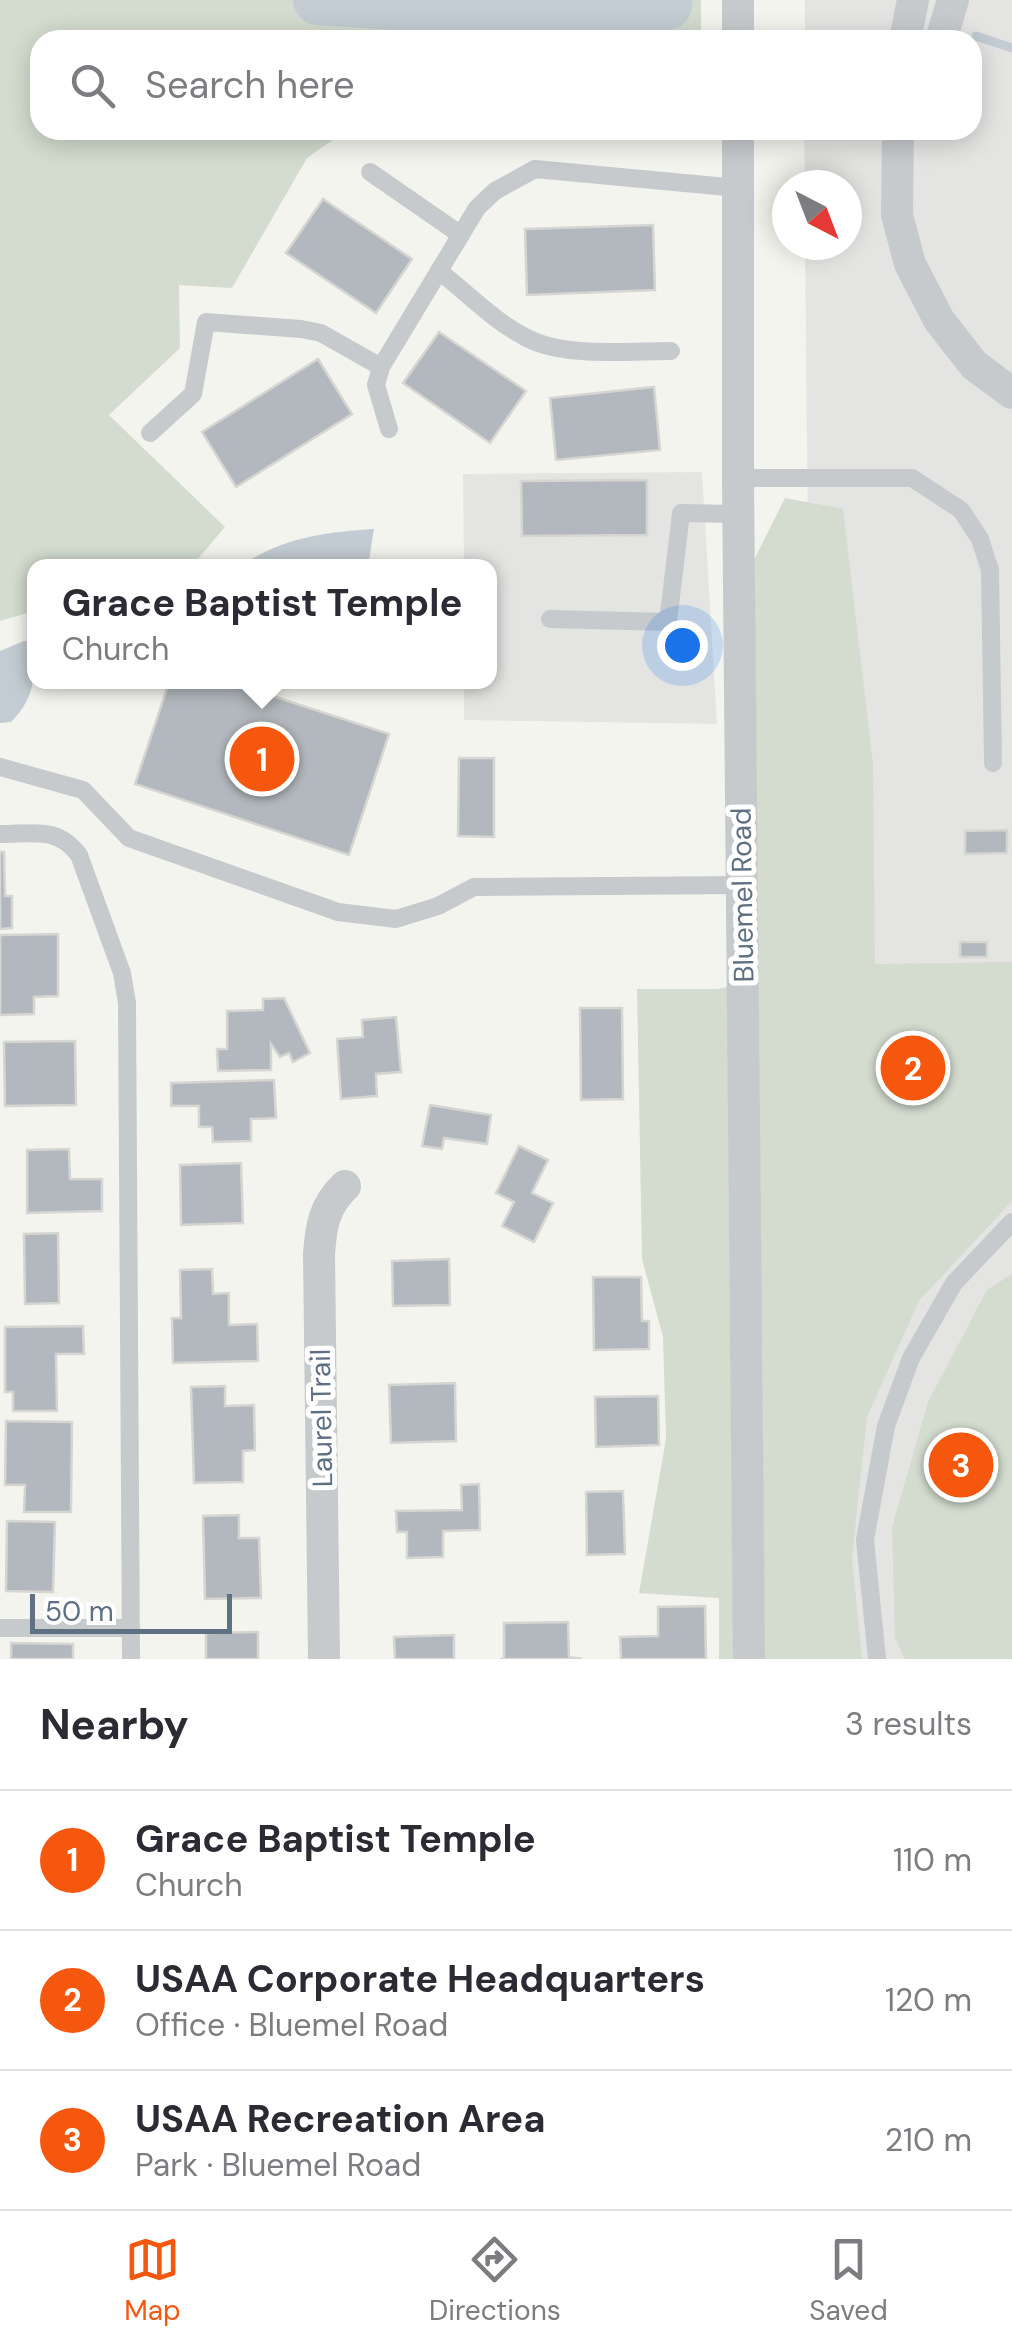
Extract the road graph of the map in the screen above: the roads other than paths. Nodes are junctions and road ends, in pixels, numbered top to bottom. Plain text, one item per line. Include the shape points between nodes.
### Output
1 (738, 0) edge
2 (913, 0) edge
3 (954, 0) edge
4 (738, 30) edge
5 (907, 30) edge
6 (944, 30) edge
7 (738, 140) edge
8 (901, 140) edge
9 (370, 172) dead end
10 (738, 188) junction
11 (461, 235) junction
12 (438, 271) junction
13 (671, 350) dead end
14 (381, 367) junction
15 (1012, 393) edge
16 (389, 428) dead end
17 (150, 433) dead end
18 (738, 478) junction
19 (738, 514) junction
20 (550, 619) dead end
21 (992, 763) dead end
22 (0, 767) edge
23 (0, 834) edge
24 (742, 885) junction
25 (345, 1186) dead end
26 (1012, 1222) edge
27 (0, 1628) edge
28 (131, 1628) junction
29 (131, 1659) edge
30 (324, 1659) edge
31 (749, 1659) edge
32 (877, 1659) edge

1 - 4 street
2 - 5 street
3 - 6 street
7 - 10 street, Bluemel Road
8 - 15 street via 897,215 910,264 939,320 974,365
9 - 11 lane
10 - 11 lane via 535,170 495,191
10 - 18 street, Bluemel Road
11 - 12 lane
12 - 13 lane via 526,338 597,352
12 - 14 lane
14 - 16 lane via 376,385
14 - 17 lane via 321,334 206,322 193,394
18 - 19 street, Bluemel Road
18 - 21 lane via 912,478 961,510 990,570
19 - 20 lane via 681,513 668,622
19 - 24 street, Bluemel Road
22 - 24 lane via 83,790 129,838 338,912 396,919 474,887
23 - 28 lane via 56,834 68,841 79,855 124,988
24 - 31 street, Bluemel Road
25 - 30 street, Laurel Trail via 322,1220 319,1254
26 - 32 lane via 954,1283 911,1358 886,1426 865,1540
27 - 28 lane
28 - 29 lane

